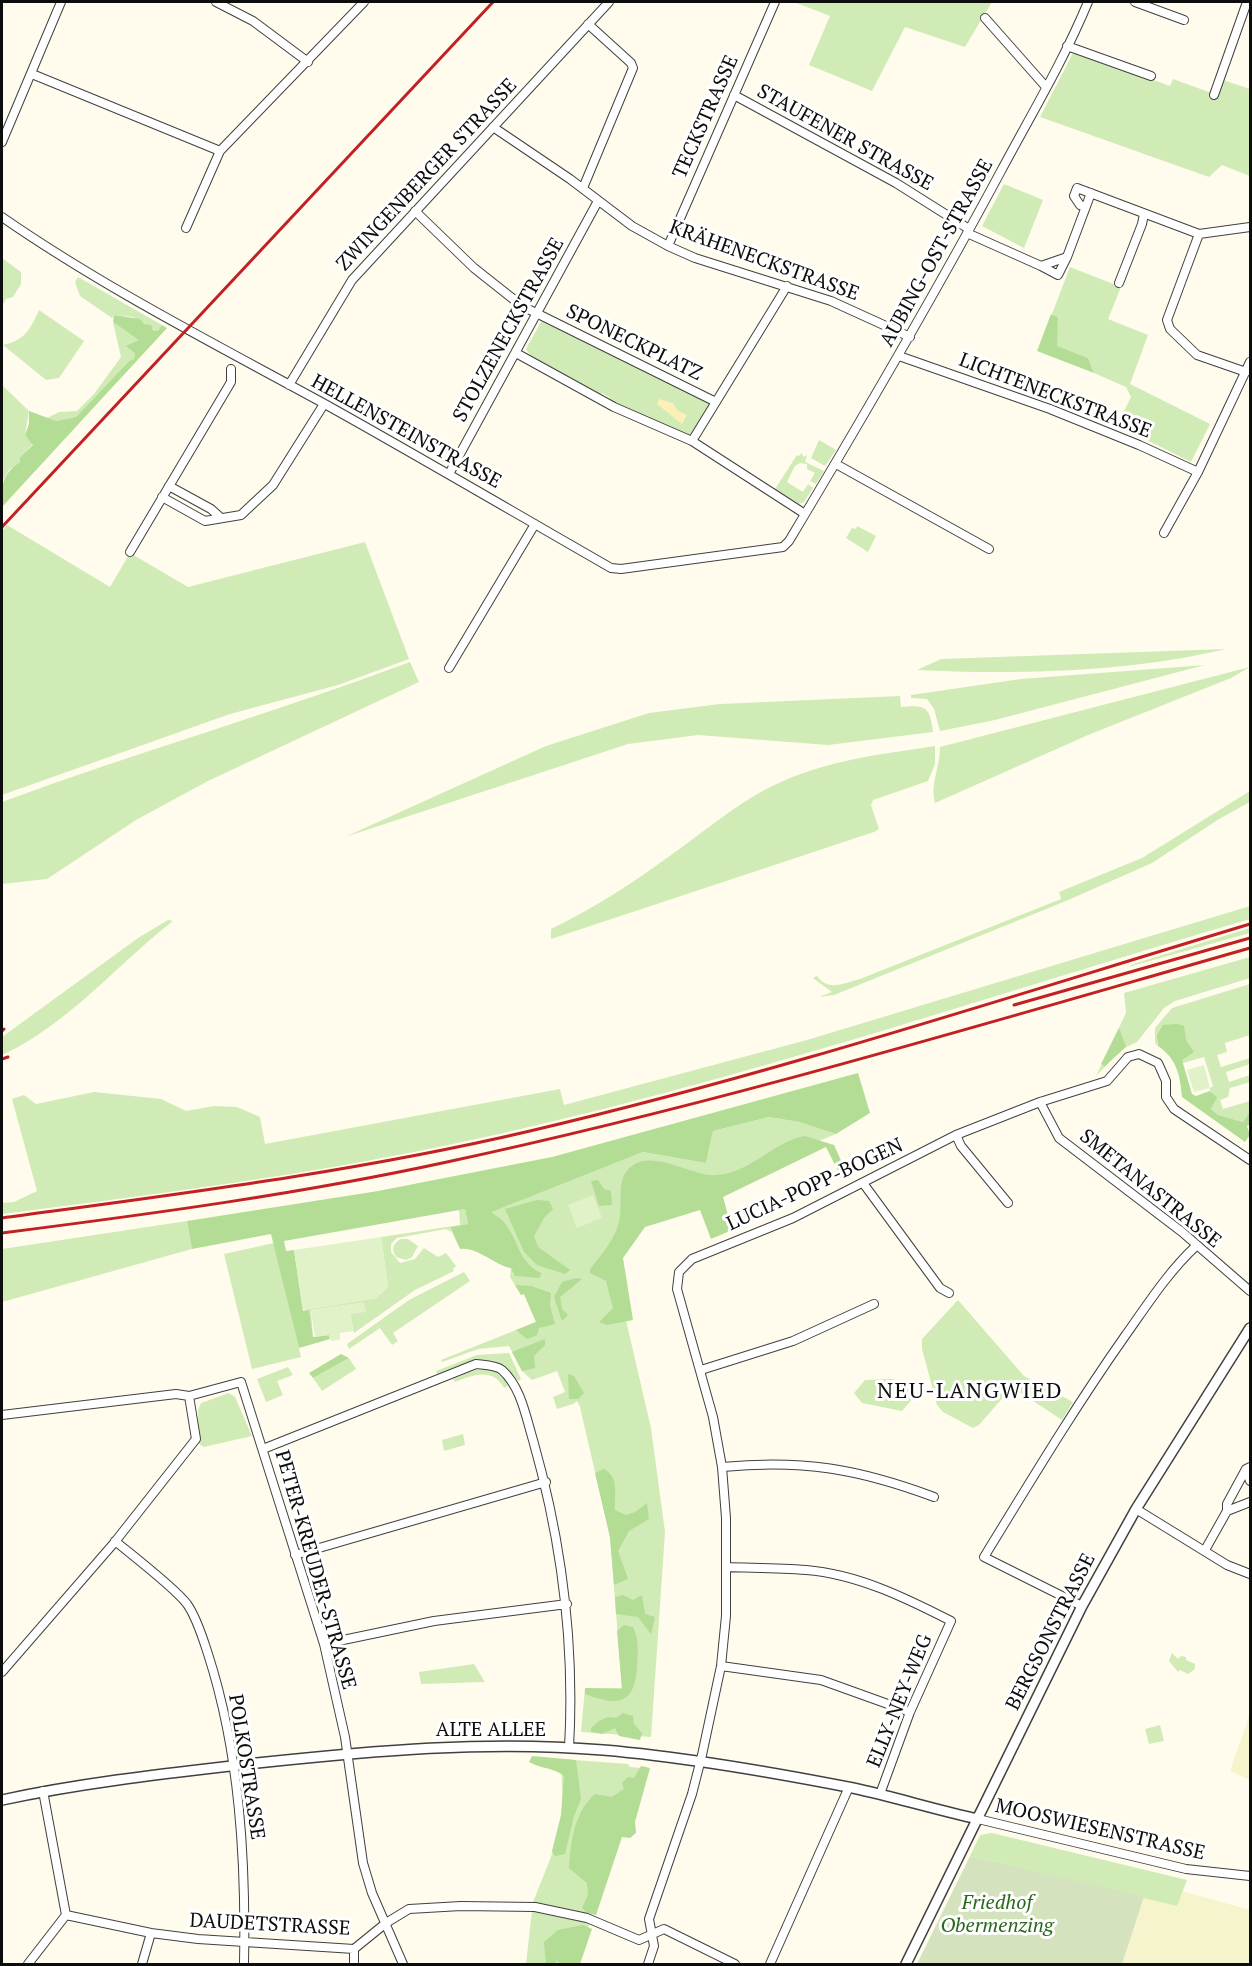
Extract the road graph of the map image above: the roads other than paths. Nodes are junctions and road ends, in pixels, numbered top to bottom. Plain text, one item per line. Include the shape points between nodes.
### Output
1 (61, 2) edge
2 (216, 2) edge
3 (364, 2) edge
4 (609, 2) edge
5 (775, 2) edge
6 (1088, 2) edge
7 (1135, 2) edge
8 (1247, 2) edge
9 (985, 18) dead end
10 (1185, 20) dead end
11 (588, 24) junction
12 (1067, 46) junction
13 (308, 62) junction
14 (32, 74) junction
15 (1151, 76) dead end
16 (1046, 87) junction
17 (734, 95) junction
18 (1214, 95) dead end
19 (493, 127) junction
20 (2, 142) edge
21 (220, 151) junction
22 (583, 188) junction
23 (1090, 193) junction
24 (598, 201) junction
25 (1085, 207) junction
26 (416, 211) junction
27 (1144, 214) junction
28 (2, 217) edge
29 (1251, 227) edge
30 (186, 228) dead end
31 (968, 231) junction
32 (1199, 234) junction
33 (668, 246) junction
34 (1067, 257) junction
35 (1041, 266) junction
36 (1119, 283) dead end
37 (787, 286) junction
38 (537, 313) junction
39 (910, 337) junction
40 (516, 352) junction
41 (899, 356) junction
42 (1251, 362) edge
43 (231, 369) dead end
44 (1246, 372) junction
45 (289, 385) junction
46 (716, 402) junction
47 (324, 404) junction
48 (692, 441) junction
49 (836, 464) junction
50 (1198, 472) junction
51 (449, 474) junction
52 (169, 486) junction
53 (162, 497) junction
54 (805, 514) junction
55 (221, 518) junction
56 (535, 524) junction
57 (1164, 533) dead end
58 (989, 549) dead end
59 (130, 552) dead end
60 (449, 668) dead end
61 (1041, 1102) junction
62 (956, 1135) junction
63 (1251, 1160) edge
64 (863, 1183) junction
65 (1008, 1203) dead end
66 (1196, 1246) junction
67 (1251, 1291) edge
68 (949, 1293) dead end
69 (874, 1304) dead end
70 (1251, 1328) edge
71 (701, 1370) junction
72 (189, 1396) junction
73 (2, 1416) edge
74 (263, 1449) junction
75 (722, 1467) junction
76 (1248, 1468) edge
77 (1251, 1481) edge
78 (546, 1482) junction
79 (934, 1497) dead end
80 (1251, 1502) edge
81 (1136, 1509) junction
82 (1227, 1511) junction
83 (115, 1541) junction
84 (1205, 1550) junction
85 (295, 1554) junction
86 (726, 1568) junction
87 (1251, 1574) edge
88 (567, 1604) junction
89 (1082, 1606) junction
90 (324, 1644) junction
91 (721, 1666) junction
92 (2, 1672) edge
93 (910, 1712) junction
94 (569, 1748) junction
95 (348, 1754) junction
96 (701, 1762) junction
97 (232, 1766) junction
98 (849, 1787) junction
99 (43, 1791) junction
100 (880, 1794) junction
101 (2, 1800) edge
102 (978, 1819) junction
103 (1251, 1876) edge
104 (66, 1915) junction
105 (386, 1923) junction
106 (151, 1933) junction
107 (652, 1934) junction
108 (244, 1944) junction
109 (354, 1949) junction
110 (28, 1965) edge
111 (142, 1965) edge
112 (244, 1965) edge
113 (354, 1965) edge
114 (403, 1965) edge
115 (648, 1965) edge
116 (735, 1965) edge
117 (770, 1965) edge
118 (906, 1965) edge

1 - 14 street
2 - 13 street via 253,21
3 - 13 street
4 - 11 street, ZWINGENBERGER STRASSE
5 - 17 street, TECKSTRASSE
6 - 12 street, AUBING-OST-STRASSE
7 - 10 street
8 - 18 street
9 - 16 street
11 - 19 street, ZWINGENBERGER STRASSE
11 - 22 street via 633,68
12 - 15 street
12 - 16 street, AUBING-OST-STRASSE
13 - 21 street
14 - 20 street
14 - 21 street
16 - 31 street, AUBING-OST-STRASSE
17 - 31 street, STAUFENER STRASSE via 896,183
17 - 33 street, TECKSTRASSE
19 - 22 street, KRÄHENECKSTRASSE
19 - 26 street, ZWINGENBERGER STRASSE
21 - 30 street
22 - 24 street, KRÄHENECKSTRASSE
23 - 25 street
23 - 25 street via 1077,188 1074,196
23 - 27 street
24 - 33 street, KRÄHENECKSTRASSE
24 - 38 street, STOLZENECKSTRASSE
25 - 34 street
26 - 38 street, SPONECKPLATZ via 474,268 522,306
26 - 45 street, ZWINGENBERGER STRASSE via 352,280
27 - 32 street
27 - 36 street
28 - 45 street, HELLENSTEINSTRASSE via 58,254
29 - 32 street
31 - 35 street, STAUFENER STRASSE
31 - 39 street, AUBING-OST-STRASSE
32 - 44 street via 1167,325 1197,355
33 - 37 street, KRÄHENECKSTRASSE
34 - 35 street
34 - 35 street via 1058,275
37 - 39 street, KRÄHENECKSTRASSE via 864,314
37 - 46 street
38 - 40 street, STOLZENECKSTRASSE
38 - 46 street, SPONECKPLATZ
39 - 41 street, AUBING-OST-STRASSE
40 - 48 street via 614,407
40 - 51 street, STOLZENECKSTRASSE
41 - 49 street, AUBING-OST-STRASSE
41 - 50 street, LICHTENECKSTRASSE via 1060,413
42 - 44 street
43 - 52 street via 231,382
44 - 50 street
45 - 47 street, HELLENSTEINSTRASSE
46 - 48 street
47 - 51 street, HELLENSTEINSTRASSE
47 - 55 street via 261,498 241,515
48 - 54 street
49 - 54 street, AUBING-OST-STRASSE
49 - 58 street
50 - 57 street
51 - 56 street, HELLENSTEINSTRASSE
52 - 53 street
52 - 55 street
53 - 55 street via 205,521
53 - 59 street
54 - 56 street, HELLENSTEINSTRASSE via 783,547 621,569 611,568
56 - 60 street
61 - 62 street, LUCIA-POPP-BOGEN
61 - 63 street, LUCIA-POPP-BOGEN via 1107,1081 1128,1057 1148,1056 1158,1063 1166,1081 1166,1097 1174,1109
61 - 66 street, SMETANASTRASSE via 1059,1138
62 - 64 street, LUCIA-POPP-BOGEN
62 - 65 street
64 - 68 street via 940,1288
64 - 71 street, LUCIA-POPP-BOGEN via 793,1218 692,1259 680,1272 677,1289
66 - 67 street, SMETANASTRASSE
66 - 89 street via 1181,1260 1111,1356 984,1557
69 - 71 street via 794,1341
70 - 81 street, BERGSONSTRASSE
71 - 75 street, LUCIA-POPP-BOGEN
72 - 73 street via 176,1394
72 - 74 street, PETER-KREUDER-STRASSE via 241,1382
72 - 83 street via 196,1439
74 - 78 street via 476,1364 500,1368 515,1385
74 - 85 street, PETER-KREUDER-STRASSE
75 - 79 street via 804,1464 892,1481
75 - 86 street, LUCIA-POPP-BOGEN
76 - 77 street
76 - 82 street via 1227,1504
78 - 85 street
78 - 88 street
80 - 82 street
81 - 84 street
81 - 89 street, BERGSONSTRASSE
82 - 84 street
83 - 92 street
83 - 97 street, POLKOSTRASSE via 187,1604 212,1668 225,1715
84 - 87 street via 1227,1565
85 - 90 street, PETER-KREUDER-STRASSE
86 - 91 street, LUCIA-POPP-BOGEN
86 - 93 street, ELLY-NEY-WEG via 807,1570 832,1575 884,1590 951,1621
88 - 90 street via 434,1620
88 - 94 street
89 - 102 street, BERGSONSTRASSE
90 - 95 street, PETER-KREUDER-STRASSE
91 - 93 street via 821,1680
91 - 96 street, LUCIA-POPP-BOGEN
93 - 100 street, ELLY-NEY-WEG
94 - 95 street, ALTE ALLEE via 422,1748
94 - 96 street, ALTE ALLEE
95 - 97 street, ALTE ALLEE
95 - 105 street, PETER-KREUDER-STRASSE via 359,1845 372,1893
96 - 98 street, ALTE ALLEE
96 - 107 street, LUCIA-POPP-BOGEN via 649,1918
97 - 99 street, ALTE ALLEE
97 - 108 street, POLKOSTRASSE via 243,1854
98 - 100 street, ALTE ALLEE
98 - 117 street
99 - 101 street, ALTE ALLEE
99 - 104 street
100 - 102 street, ALTE ALLEE
102 - 103 street, MOOSWIESENSTRASSE via 1186,1869
102 - 118 street, BERGSONSTRASSE
104 - 106 street, DAUDETSTRASSE
104 - 110 street
105 - 107 street, DAUDETSTRASSE via 410,1909 536,1908 587,1918 639,1940
105 - 109 street, DAUDETSTRASSE
105 - 114 street, PETER-KREUDER-STRASSE
106 - 108 street, DAUDETSTRASSE
106 - 111 street
107 - 115 street, LUCIA-POPP-BOGEN via 654,1946
107 - 116 street, DAUDETSTRASSE via 663,1929
108 - 109 street, DAUDETSTRASSE
108 - 112 street, POLKOSTRASSE
109 - 113 street

